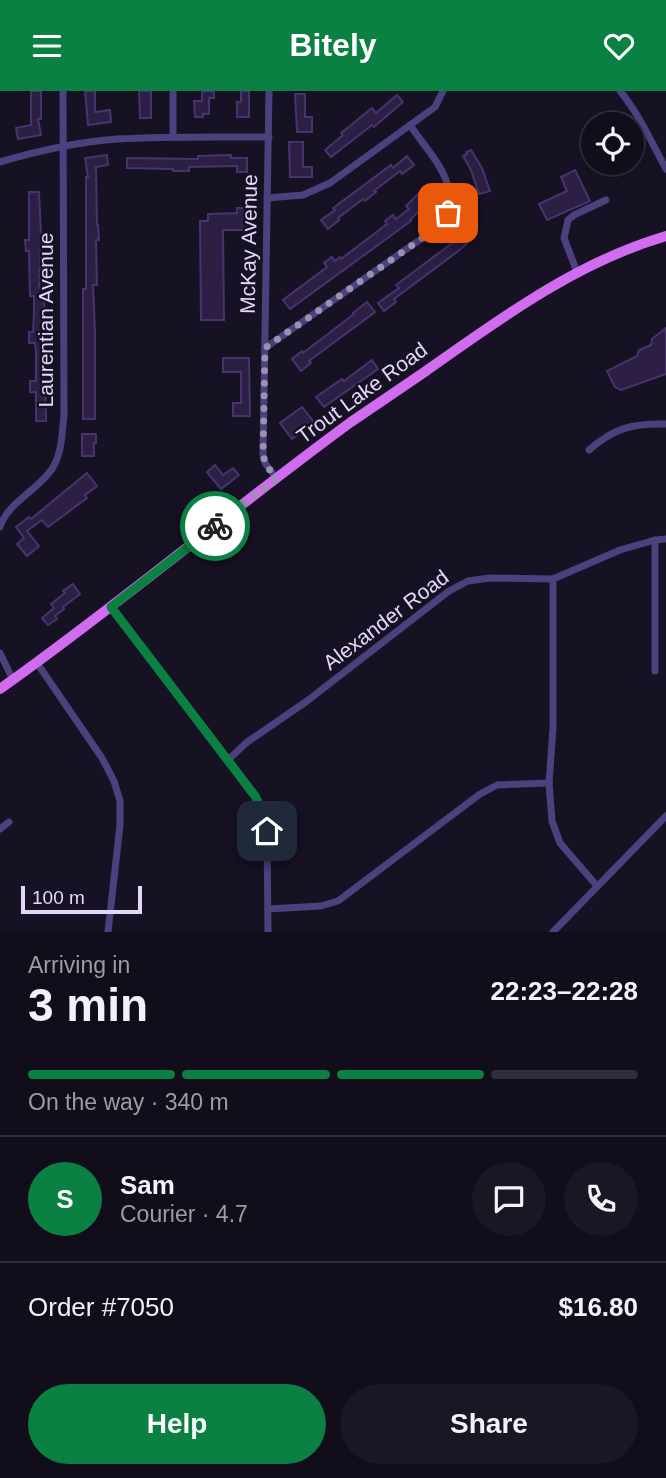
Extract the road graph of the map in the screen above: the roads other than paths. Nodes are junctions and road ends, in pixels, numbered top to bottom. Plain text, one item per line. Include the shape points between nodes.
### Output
1 (63, 91) edge
2 (173, 91) edge
3 (269, 91) edge
4 (443, 91) edge
5 (620, 91) edge
6 (410, 125) junction
7 (173, 137) junction
8 (269, 137) junction
9 (63, 147) junction
10 (0, 162) edge
11 (666, 169) edge
12 (267, 198) junction
13 (606, 201) dead end
14 (666, 236) edge
15 (577, 272) junction
16 (265, 348) junction
17 (666, 424) edge
18 (589, 450) dead end
19 (276, 479) junction
20 (0, 527) edge
21 (666, 539) edge
22 (655, 540) junction
23 (553, 579) junction
24 (111, 607) junction
25 (0, 653) edge
26 (37, 663) junction
27 (655, 671) dead end
28 (13, 680) junction
29 (0, 689) edge
30 (228, 760) junction
31 (549, 783) junction
32 (666, 816) edge
33 (9, 823) dead end
34 (0, 829) edge
35 (597, 886) junction
36 (268, 909) junction
37 (108, 932) edge
38 (268, 932) edge
39 (553, 932) edge

1 - 9 street, Laurentian Avenue
2 - 7 street
3 - 8 street, McKay Avenue
4 - 6 street via 435,107
5 - 11 street
6 - 12 street via 330,183 303,195
6 - 16 street via 449,187 448,213 441,225
7 - 8 street
7 - 9 street
8 - 12 street, McKay Avenue
9 - 10 street
9 - 20 street, Laurentian Avenue via 64,415 60,450 43,481 8,512
12 - 16 street, McKay Avenue
13 - 15 street via 568,219 564,238
14 - 15 main road, Trout Lake Road
15 - 19 main road, Trout Lake Road via 440,360
16 - 19 street, McKay Avenue via 263,454
17 - 18 street via 624,426
19 - 24 main road, Trout Lake Road
21 - 22 street, Alexander Road
22 - 23 street, Alexander Road
22 - 27 street
23 - 30 street, Alexander Road via 490,578 468,581 449,591
23 - 31 street
24 - 26 main road, Trout Lake Road
24 - 30 street
25 - 28 street
26 - 28 main road, Trout Lake Road
26 - 37 street via 102,758 118,791 120,825
28 - 29 main road, Trout Lake Road
30 - 36 street via 263,812
31 - 35 street via 552,821 560,843
31 - 36 street via 497,785 480,794 338,901
32 - 35 street
33 - 34 street
35 - 39 street
36 - 38 street

